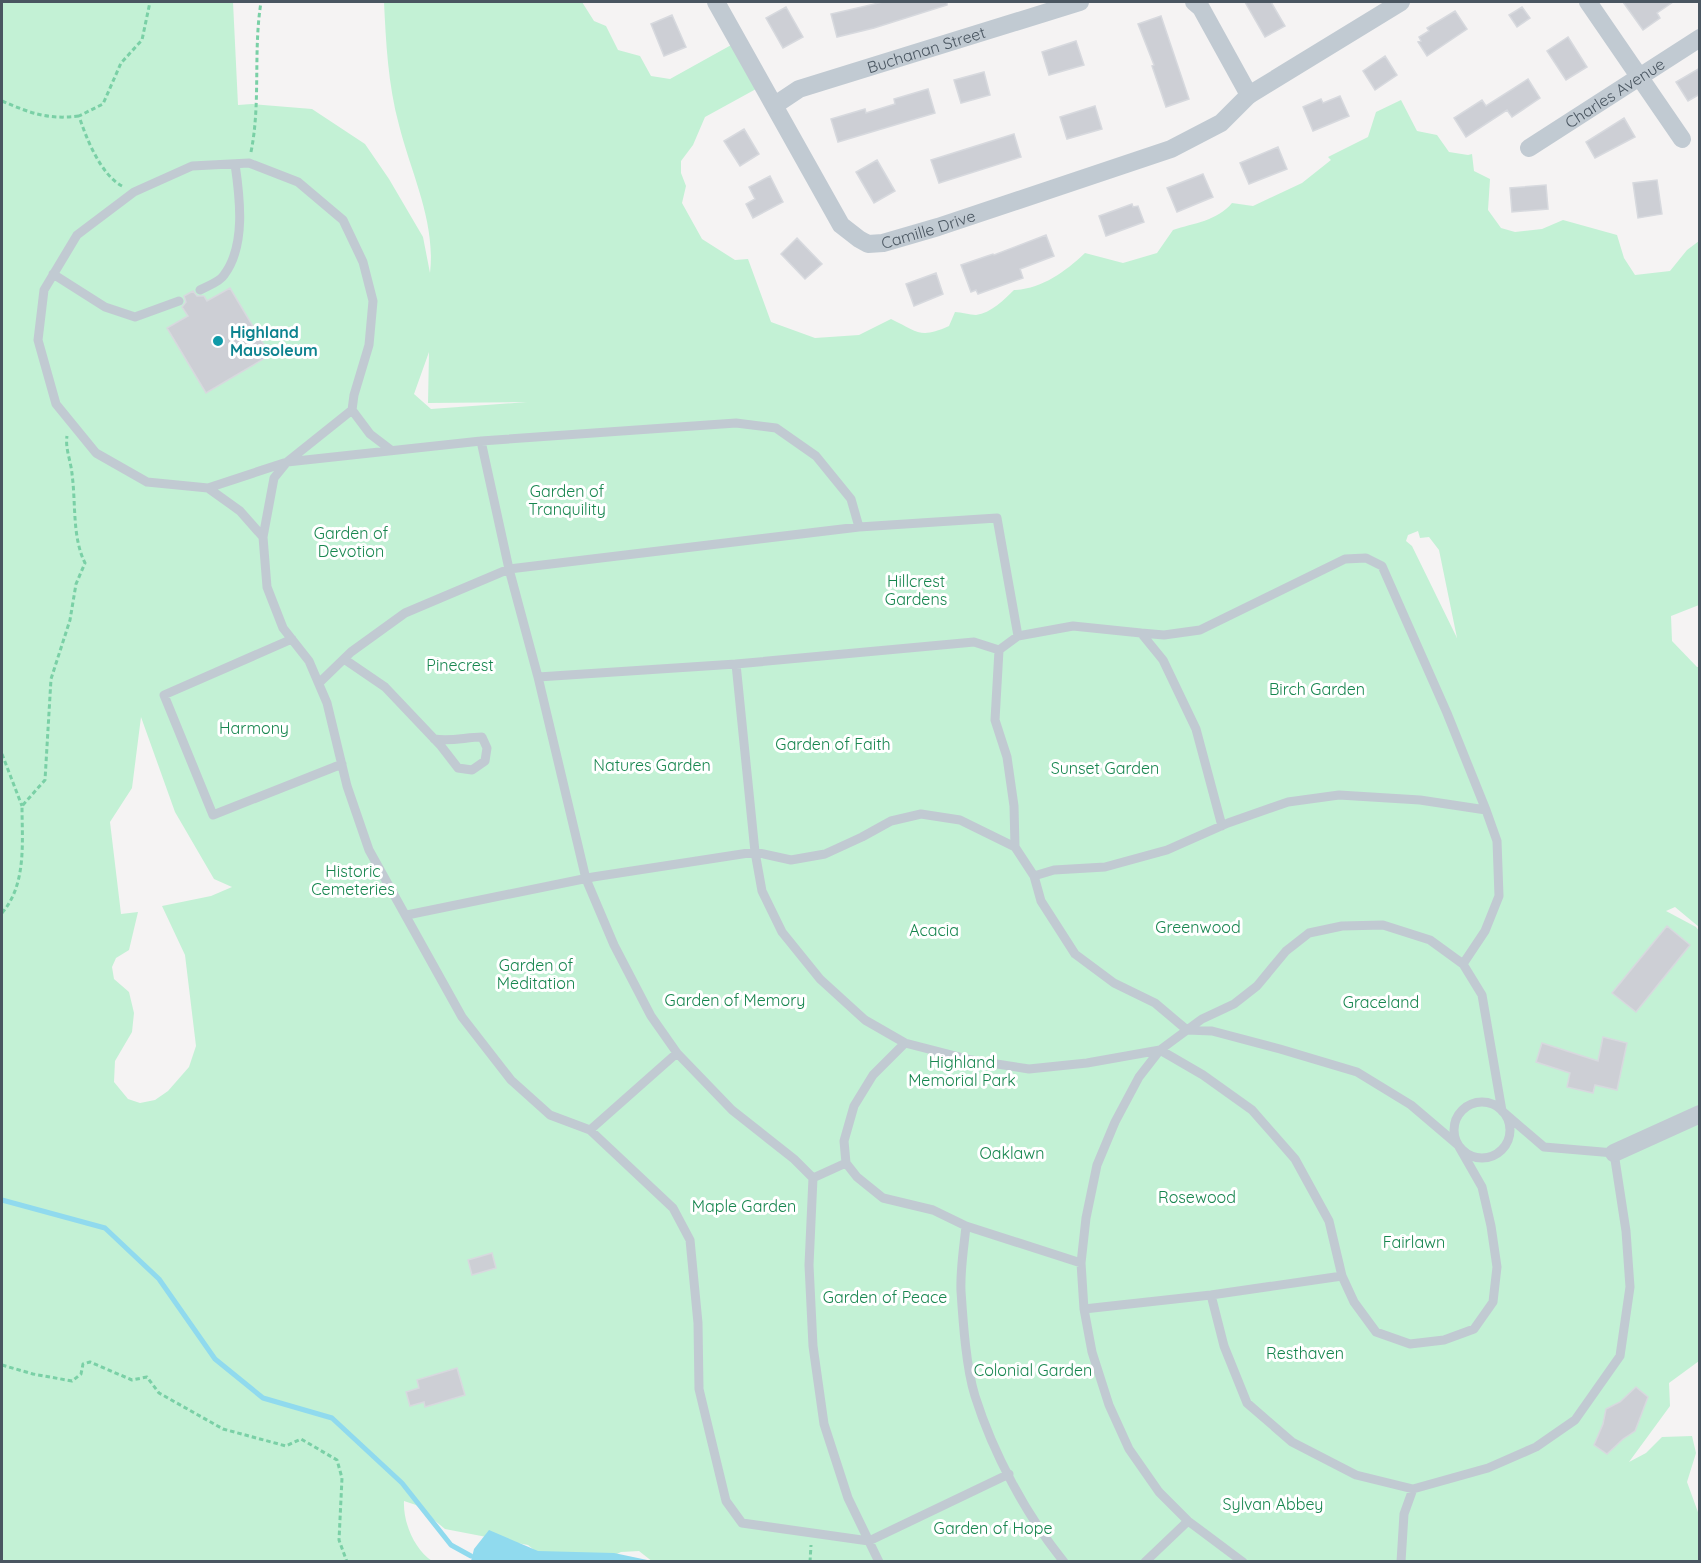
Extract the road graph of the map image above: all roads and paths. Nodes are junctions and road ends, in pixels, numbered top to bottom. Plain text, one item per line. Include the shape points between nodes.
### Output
1 (150, 2) edge
2 (261, 2) edge
3 (716, 2) edge
4 (1080, 2) edge
5 (1194, 2) edge
6 (1401, 2) edge
7 (1588, 2) edge
8 (1700, 38) edge
9 (1640, 78) junction
10 (1249, 95) junction
11 (2, 100) edge
12 (775, 105) junction
13 (79, 116) junction
14 (1682, 139) dead end
15 (1529, 148) dead end
16 (249, 163) junction
17 (236, 164) junction
18 (134, 192) junction
19 (53, 274) junction
20 (200, 290) dead end
21 (179, 302) dead end
22 (352, 410) junction
23 (69, 420) junction
24 (481, 441) junction
25 (391, 450) junction
26 (287, 462) junction
27 (208, 488) junction
28 (859, 527) junction
29 (263, 537) junction
30 (509, 569) junction
31 (1141, 633) junction
32 (1018, 636) junction
33 (292, 639) junction
34 (999, 650) junction
35 (344, 659) junction
36 (736, 664) junction
37 (538, 678) junction
38 (319, 683) junction
39 (434, 740) junction
40 (2, 754) edge
41 (342, 764) junction
42 (22, 806) junction
43 (1486, 810) junction
44 (1222, 826) junction
45 (1014, 847) junction
46 (754, 852) junction
47 (1034, 876) junction
48 (586, 879) junction
49 (2, 913) edge
50 (407, 915) junction
51 (1463, 964) junction
52 (1187, 1030) junction
53 (905, 1043) junction
54 (1160, 1050) junction
55 (677, 1053) junction
56 (1502, 1111) junction
57 (1700, 1114) edge
58 (590, 1130) junction
59 (1458, 1145) junction
60 (1614, 1153) junction
61 (846, 1163) junction
62 (813, 1178) junction
63 (966, 1226) junction
64 (1081, 1263) junction
65 (1342, 1276) junction
66 (1211, 1295) junction
67 (1084, 1309) junction
68 (2, 1365) edge
69 (1009, 1474) junction
70 (1413, 1489) junction
71 (1188, 1521) junction
72 (869, 1541) junction
73 (347, 1562) edge
74 (879, 1562) edge
75 (1064, 1562) edge
76 (1145, 1562) edge
77 (1243, 1562) edge
78 (1401, 1562) edge

1 - 13 path via 142,40 121,63 103,104
2 - 16 path via 255,132
3 - 12 street, Camille Drive
4 - 12 street, Buchanan Street via 799,89
5 - 10 street
6 - 10 street
7 - 9 street
8 - 9 street, Charles Avenue
9 - 14 street
9 - 15 street, Charles Avenue
10 - 12 street, Camille Drive via 1221,123 1171,149 938,226 868,244 841,225
11 - 13 path via 43,115
13 - 18 path via 85,135 111,180
16 - 17 lane
16 - 22 lane via 298,182 343,220 363,262 373,302 369,345
17 - 18 lane via 192,166
17 - 20 lane via 240,201 238,245 224,277
18 - 19 lane via 77,235
19 - 21 lane via 105,307 135,316
19 - 23 lane via 44,290 38,340 56,404
22 - 25 lane via 370,434
22 - 26 lane
23 - 27 lane via 96,453 147,482
23 - 42 path via 66,445 72,471 78,550 85,563 51,679 45,780
24 - 25 lane
24 - 28 lane via 736,423 776,428 816,456 851,500
24 - 30 lane
25 - 26 lane
26 - 27 lane
26 - 29 lane via 274,478
27 - 29 lane via 240,511
28 - 30 lane
28 - 32 lane via 997,518
29 - 33 lane via 267,587 283,628
30 - 35 lane via 405,613
30 - 37 lane
31 - 32 lane via 1073,626
31 - 43 lane via 1164,635 1200,630 1345,560 1366,558 1382,566
31 - 44 lane via 1163,660 1196,729
32 - 34 lane
33 - 38 lane
33 - 41 lane via 164,695 213,816
34 - 36 lane via 974,642
34 - 45 lane via 995,720 1007,757 1014,806
35 - 38 lane
35 - 39 lane via 385,687
36 - 37 lane
36 - 46 lane
37 - 48 lane
38 - 41 lane
39 - 39 lane via 458,768 472,770 485,761 487,748 482,737
40 - 42 path
41 - 50 lane via 369,850
42 - 49 path via 22,861 11,902
43 - 44 lane via 1420,800 1339,795 1288,802
43 - 51 lane via 1497,841 1499,896 1485,931
44 - 47 lane via 1167,850 1105,867 1054,870
45 - 46 lane via 960,820 921,814 891,820 825,854 791,860
45 - 47 lane
46 - 48 lane
46 - 53 lane via 762,891 782,933 819,979 866,1020
47 - 52 lane via 1041,901 1075,954 1114,983 1155,1003
48 - 50 lane
48 - 55 lane via 651,1016
50 - 58 lane via 462,1017 511,1080 550,1115
51 - 52 lane via 1430,940 1383,925 1342,926 1309,933 1286,951 1257,986
51 - 56 lane via 1482,995
52 - 54 lane
52 - 59 lane via 1212,1031 1357,1072 1411,1106
53 - 54 lane via 971,1060 1029,1069
53 - 61 lane via 873,1075 854,1106 844,1141
54 - 64 lane via 1139,1077 1097,1165
54 - 65 lane via 1252,1110 1296,1159 1329,1221
55 - 58 lane
55 - 62 lane via 732,1110
56 - 59 lane via 1486,1102 1468,1106 1456,1119
56 - 59 lane via 1510,1127 1509,1137 1499,1152 1482,1158 1464,1152
56 - 60 lane via 1545,1147
57 - 60 street
58 - 72 lane via 673,1208 690,1240 699,1389 726,1501 742,1523
59 - 65 lane via 1482,1187 1497,1267 1493,1302 1474,1329 1444,1340 1410,1344 1376,1332 1354,1302
60 - 70 lane via 1630,1287 1620,1356 1575,1419 1536,1447 1488,1468
61 - 62 lane
61 - 63 lane via 883,1198 933,1210
62 - 72 lane via 809,1265 813,1346 824,1424 848,1498
63 - 64 lane
63 - 69 lane via 961,1289 968,1355 975,1394
64 - 67 lane
65 - 66 lane
66 - 67 lane
66 - 70 lane via 1224,1347 1247,1403 1303,1448 1356,1475
67 - 71 lane via 1092,1352 1109,1405 1129,1449 1159,1492
68 - 73 path via 72,1381 81,1374 82,1364 90,1362 132,1380 147,1377 159,1393 223,1429 286,1446 301,1439 337,1460 342,1478 339,1540
69 - 72 lane
69 - 75 lane
70 - 78 lane via 1404,1514
71 - 76 lane
71 - 77 lane
72 - 74 lane

